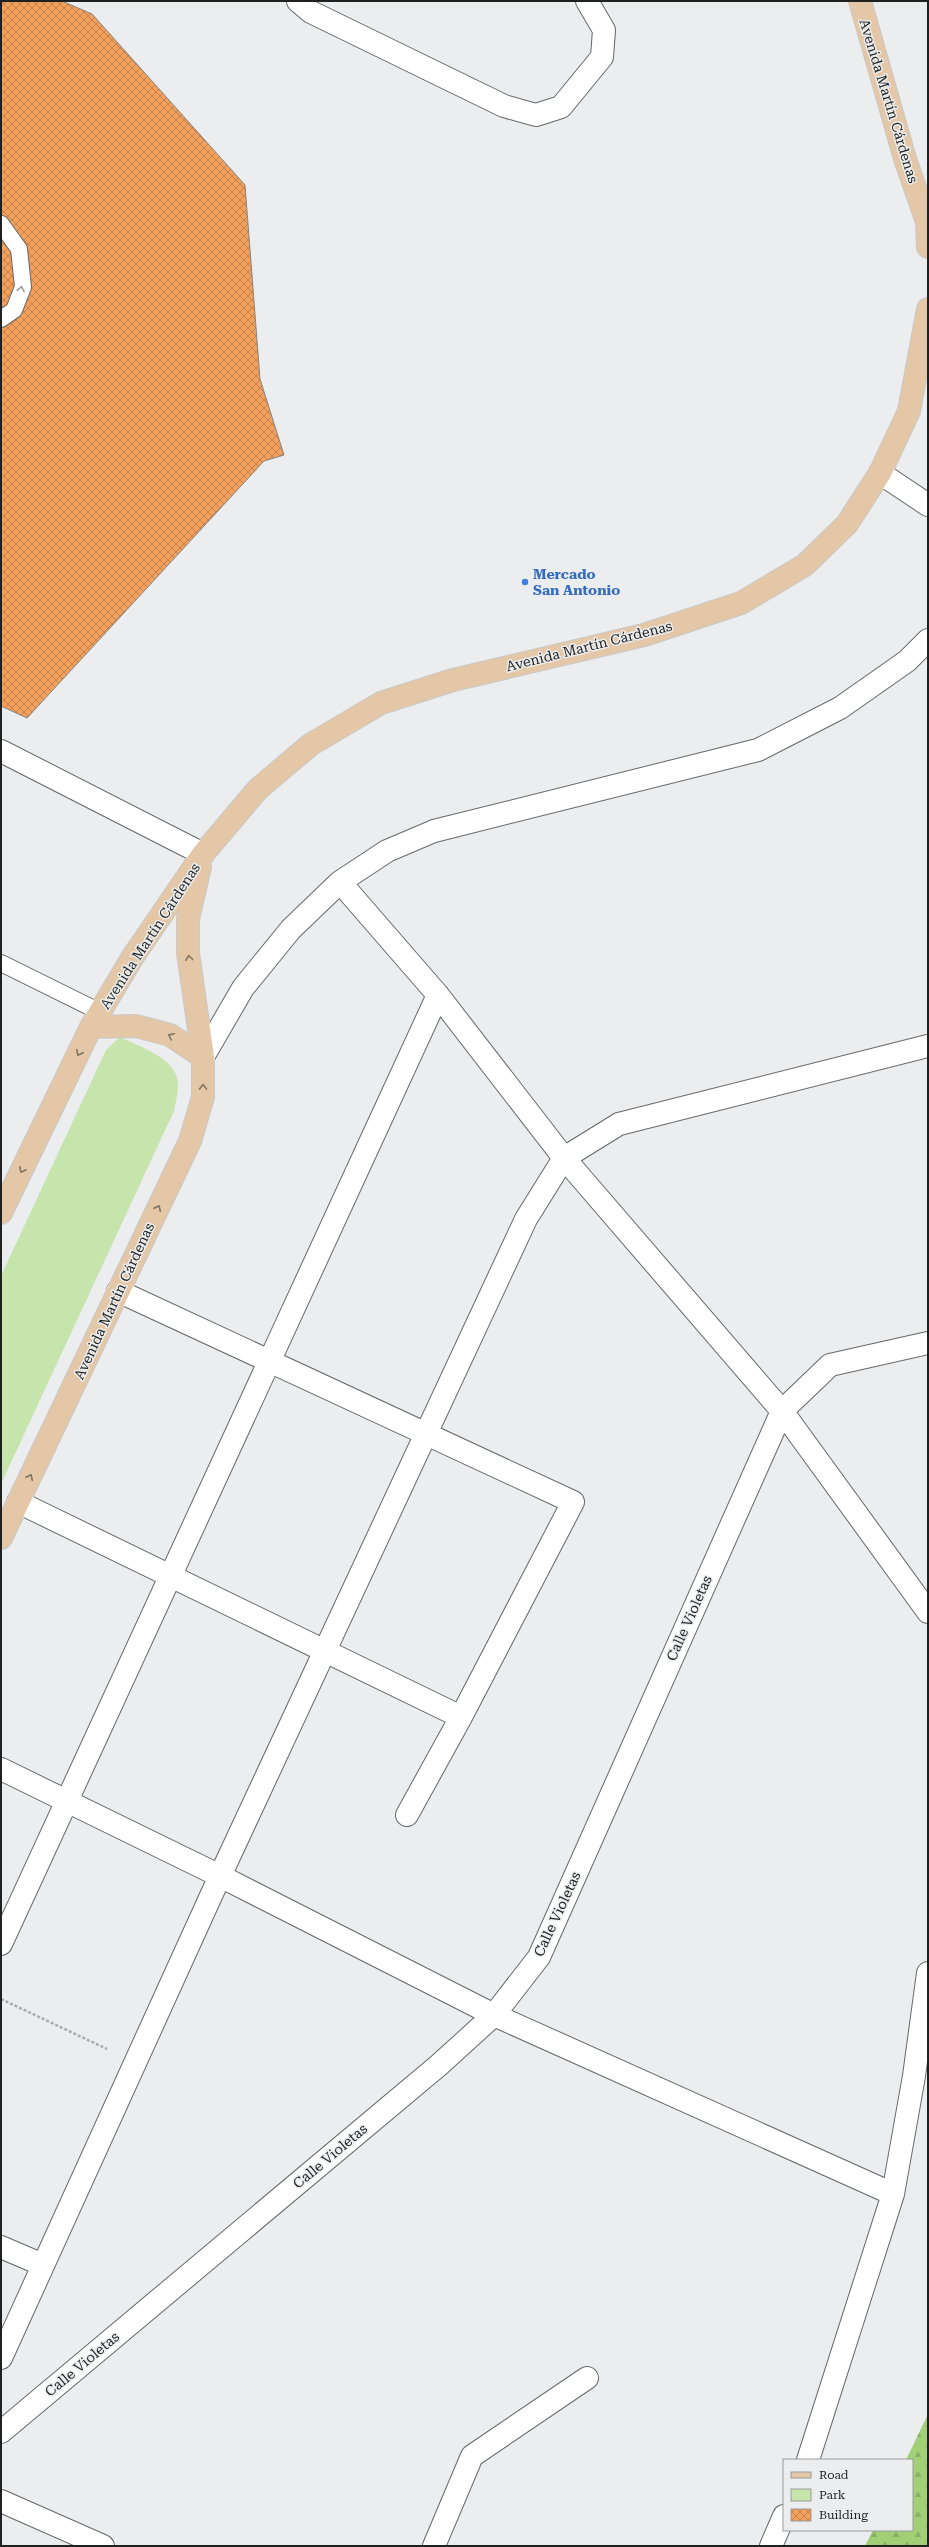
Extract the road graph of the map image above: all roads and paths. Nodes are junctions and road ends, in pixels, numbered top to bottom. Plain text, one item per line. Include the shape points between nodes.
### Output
1 (298, 1) edge
2 (587, 1) edge
3 (860, 1) edge
4 (1, 224) edge
5 (928, 247) edge
6 (928, 309) edge
7 (1, 319) edge
8 (880, 472) junction
9 (928, 505) edge
10 (928, 640) edge
11 (1, 751) edge
12 (203, 854) junction
13 (340, 882) junction
14 (1, 963) edge
15 (438, 995) junction
16 (96, 1020) junction
17 (928, 1046) edge
18 (203, 1057) junction
19 (564, 1158) junction
20 (1, 1212) edge
21 (118, 1291) junction
22 (928, 1343) edge
23 (271, 1361) junction
24 (782, 1411) junction
25 (426, 1433) junction
26 (18, 1502) junction
27 (1, 1538) edge
28 (170, 1577) junction
29 (928, 1612) edge
30 (324, 1652) junction
31 (461, 1718) junction
32 (1, 1770) edge
33 (65, 1801) junction
34 (406, 1815) dead end
35 (220, 1876) junction
36 (1, 1944) edge
37 (928, 1973) edge
38 (1, 1999) edge
39 (494, 2015) junction
40 (136, 2062) junction
41 (893, 2194) junction
42 (1, 2247) edge
43 (43, 2265) junction
44 (1, 2358) edge
45 (587, 2378) dead end
46 (1, 2432) edge
47 (808, 2459) edge
48 (1, 2501) edge
49 (783, 2518) edge
50 (103, 2546) edge
51 (434, 2546) edge
52 (771, 2546) edge

1 - 2 street via 310,12 497,103 536,115 560,107 602,57 604,30
3 - 5 main road, Avenida Martín Cárdenas via 905,159 927,222
7 -> 4 lane via 14,310 23,287 19,249
6 - 8 main road, Avenida Martín Cárdenas via 909,411
8 - 9 street
8 - 12 main road, Avenida Martín Cárdenas via 847,524 805,565 741,603 644,635 453,680 381,703 310,745 258,789
10 - 13 street via 907,661 840,708 758,750 434,831 387,851
11 - 12 street
12 - 16 main road, Avenida Martín Cárdenas via 132,958
18 -> 12 main road, Avenida Martín Cárdenas via 188,953 188,919
13 - 15 street
13 - 18 street via 290,929 243,988
14 - 16 lane
15 - 19 street
15 - 23 street
18 -> 16 main road via 170,1035 136,1026
16 -> 20 main road, Avenida Martín Cárdenas
17 - 19 street via 620,1124
21 -> 18 main road, Avenida Martín Cárdenas via 190,1140 203,1097
19 - 24 street
19 - 25 street via 526,1219
21 - 23 street
26 -> 21 main road, Avenida Martín Cárdenas
22 - 24 street, Calle Violetas via 830,1365
23 - 25 street
23 - 28 street
24 - 29 street
24 - 39 street, Calle Violetas via 539,1956
25 - 30 street
25 - 31 street via 573,1502
26 - 27 main road, Avenida Martín Cárdenas
26 - 28 street
28 - 30 street
28 - 33 street
30 - 31 street
30 - 35 street
31 - 34 street
32 - 33 street
33 - 35 street
33 - 36 street
35 - 39 street
35 - 40 street
37 - 41 street via 914,2076
38 - 40 path
39 - 41 street
39 - 46 street, Calle Violetas via 439,2065
40 - 43 street
41 - 47 street
42 - 43 street
43 - 44 street
45 - 51 street via 472,2456
48 - 50 street
49 - 52 street

